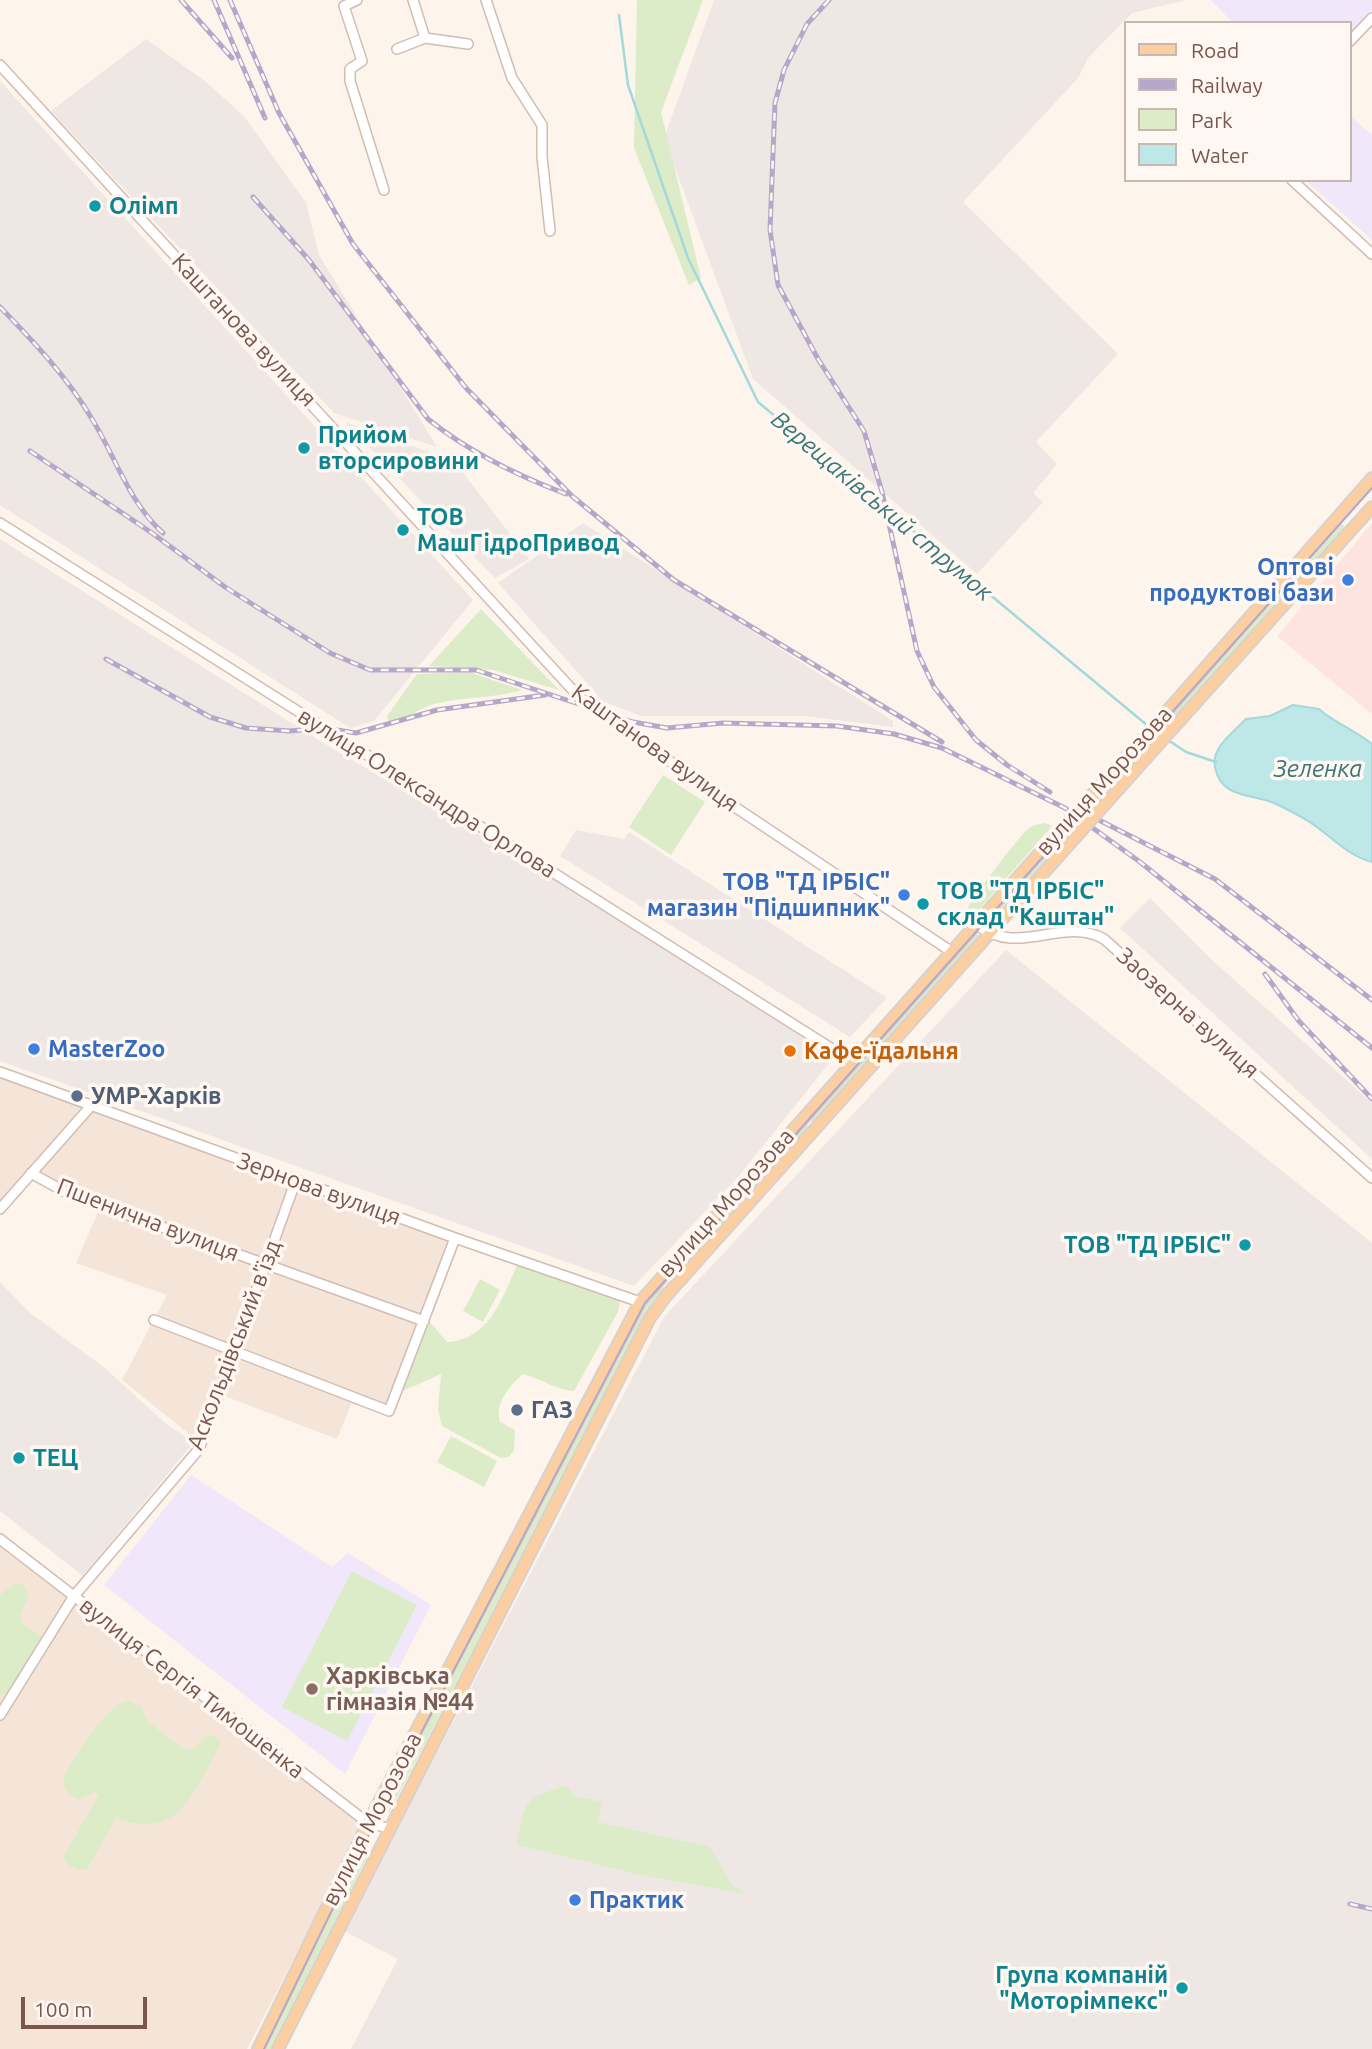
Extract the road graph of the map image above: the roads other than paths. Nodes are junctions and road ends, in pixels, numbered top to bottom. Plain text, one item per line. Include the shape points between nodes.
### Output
1 (356, 0) edge
2 (413, 0) edge
3 (486, 0) edge
4 (1372, 18) edge
5 (425, 38) junction
6 (1351, 40) edge
7 (468, 44) dead end
8 (397, 48) dead end
9 (0, 65) edge
10 (1294, 182) edge
11 (384, 190) dead end
12 (550, 231) dead end
13 (1372, 254) edge
14 (1372, 478) edge
15 (1372, 507) edge
16 (0, 523) edge
17 (976, 925) junction
18 (990, 936) junction
19 (952, 952) junction
20 (853, 1062) junction
21 (0, 1072) edge
22 (90, 1107) junction
23 (804, 1117) junction
24 (818, 1129) junction
25 (31, 1173) junction
26 (1372, 1178) edge
27 (296, 1180) junction
28 (0, 1209) edge
29 (454, 1238) junction
30 (265, 1264) junction
31 (660, 1276) junction
32 (673, 1289) junction
33 (640, 1302) junction
34 (154, 1320) dead end
35 (424, 1321) junction
36 (233, 1352) junction
37 (0, 1539) edge
38 (74, 1596) junction
39 (0, 1715) edge
40 (368, 1823) junction
41 (388, 1828) junction
42 (258, 2049) edge
43 (278, 2049) edge

1 - 11 street via 344,6 362,61 350,69 349,81
2 - 5 street
3 - 12 street via 512,78 542,125
4 - 6 street
5 - 7 street
5 - 8 street
9 - 19 street, Каштанова вулиця via 579,697
10 - 13 street
14 - 17 main road, вулиця Морозова, bridge
15 - 18 main road, вулиця Морозова, bridge
16 - 20 street, вулиця Олександра Орлова
17 - 18 street
17 - 19 main road, вулиця Морозова
18 - 24 main road, вулиця Морозова
18 - 26 street, Заозерна вулиця via 1026,939 1077,931 1104,939
19 - 20 main road, вулиця Морозова
20 - 23 main road, вулиця Морозова
21 - 22 street, Зернова вулиця
22 - 25 street
22 - 27 street, Зернова вулиця
23 - 24 main road
23 - 31 main road, вулиця Морозова
24 - 32 main road, вулиця Морозова
25 - 28 street
25 - 30 street, Пшенична вулиця via 67,1193
27 - 29 street, Зернова вулиця
27 - 30 street, Аскольдівський в'їзд
29 - 33 street, Зернова вулиця
29 - 35 street
30 - 35 street, Пшенична вулиця
30 - 36 street, Аскольдівський в'їзд
31 - 32 main road
31 - 33 main road, вулиця Морозова
32 - 41 main road, вулиця Морозова via 638,1341
33 - 40 main road, вулиця Морозова
34 - 36 street
35 - 36 street via 389,1411
36 - 38 street, Аскольдівський в'їзд via 199,1449
37 - 38 street, вулиця Сергія Тимошенка
38 - 39 street, Аскольдівський в'їзд
38 - 40 street, вулиця Сергія Тимошенка
40 - 41 street, вулиця Сергія Тимошенка
40 - 42 main road, вулиця Морозова
41 - 43 main road, вулиця Морозова

